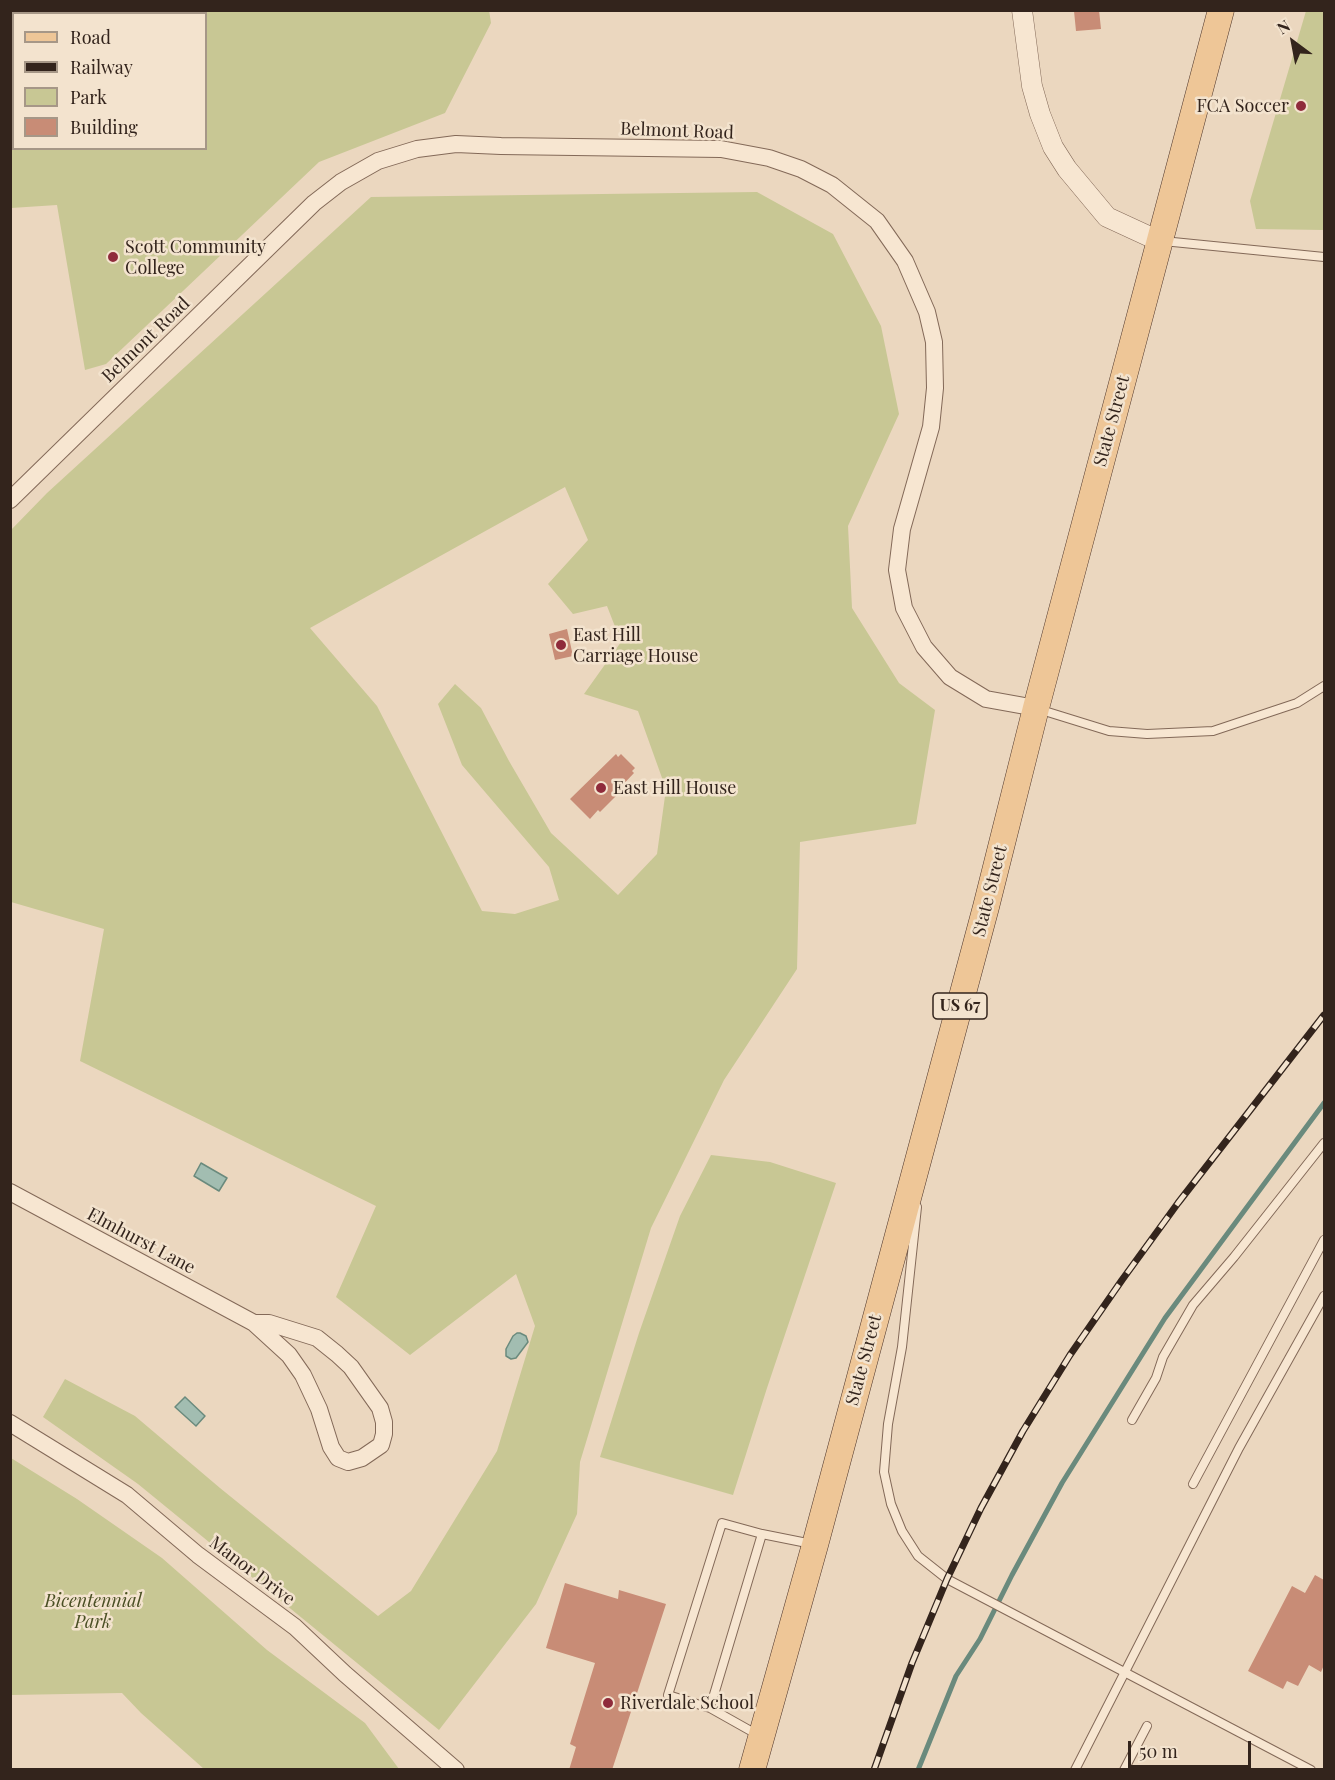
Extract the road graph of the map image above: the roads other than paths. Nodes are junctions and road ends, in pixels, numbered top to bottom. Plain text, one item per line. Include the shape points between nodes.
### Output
1 (1022, 10) edge
2 (1221, 10) edge
3 (1160, 241) junction
4 (1324, 257) edge
5 (10, 500) edge
6 (1324, 686) edge
7 (1036, 708) junction
8 (926, 1132) junction
9 (1324, 1143) edge
10 (10, 1192) edge
11 (919, 1192) dead end
12 (918, 1204) dead end
13 (1324, 1240) edge
14 (1324, 1296) edge
15 (254, 1323) junction
16 (1132, 1420) dead end
17 (10, 1423) edge
18 (1193, 1484) dead end
19 (762, 1534) junction
20 (815, 1545) junction
21 (1126, 1673) junction
22 (710, 1708) junction
23 (1147, 1726) dead end
24 (762, 1738) junction
25 (456, 1770) edge
26 (752, 1770) edge
27 (1075, 1770) edge
28 (1124, 1770) edge
29 (1311, 1770) edge

1 - 3 street via 1032,86 1053,147 1107,217
2 - 3 main road, State Street / US 67
3 - 4 lane
3 - 7 main road, State Street / US 67
5 - 7 street, Belmont Road via 314,203 378,161 417,149 456,144 722,149 769,158 832,185 878,221 905,261 927,312 934,342 935,388 931,427 902,529 897,570 904,608 924,647 950,677 986,699
6 - 7 lane via 1297,702 1213,731 1109,731
7 - 8 main road, State Street / US 67
8 - 11 lane
8 - 20 main road, State Street / US 67
9 - 16 lane via 1193,1305 1162,1357 1156,1378
10 - 15 street, Elmhurst Lane
12 - 21 lane via 884,1472 902,1531 918,1556 947,1579
13 - 18 lane
14 - 21 lane via 1239,1448
15 - 15 street, Elmhurst Lane via 289,1355 303,1375 338,1458 348,1462 362,1458 381,1445 384,1422 380,1408 337,1354 317,1338 269,1323
17 - 25 street, Manor Drive via 127,1495 198,1555 295,1627
19 - 20 lane
19 - 22 lane
19 - 22 lane via 722,1523 668,1695
20 - 24 main road, State Street / US 67
21 - 27 lane
21 - 29 lane
22 - 24 lane
23 - 28 lane
24 - 26 main road, State Street / US 67

